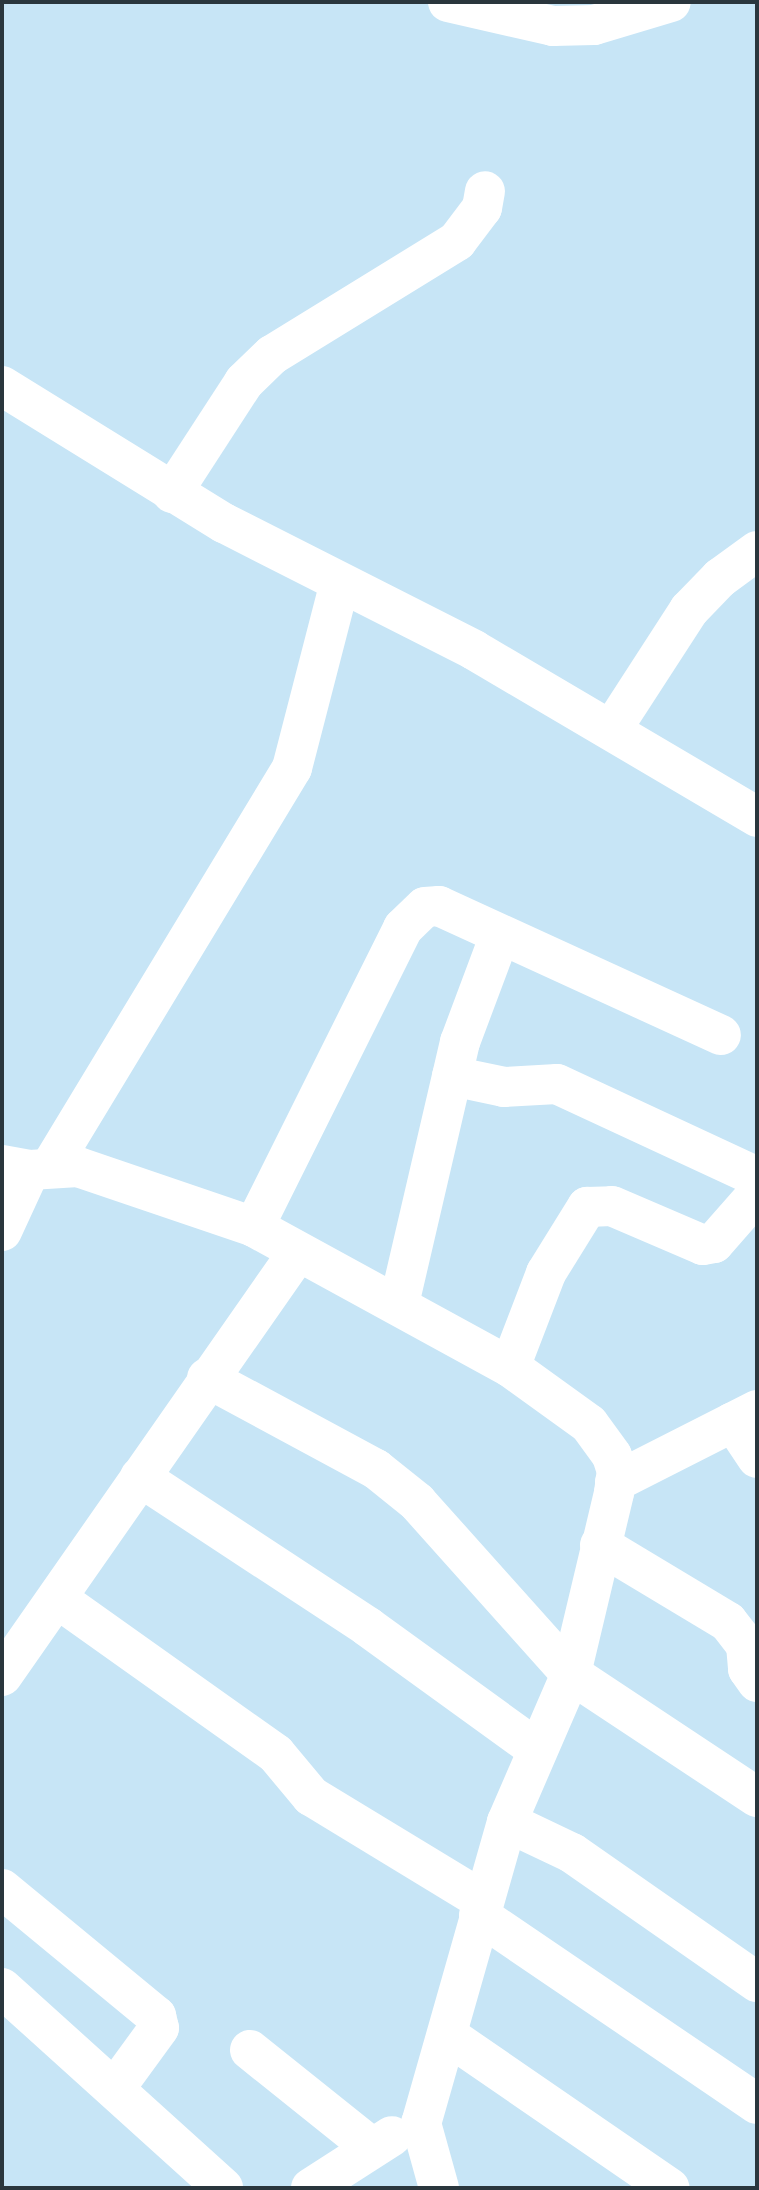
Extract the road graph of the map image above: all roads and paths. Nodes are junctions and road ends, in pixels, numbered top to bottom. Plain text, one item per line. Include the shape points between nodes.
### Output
1 (448, 2) edge
2 (671, 2) edge
3 (485, 191) dead end
4 (2, 386) edge
5 (172, 493) junction
6 (757, 551) edge
7 (340, 583) junction
8 (612, 729) junction
9 (757, 817) edge
10 (500, 935) junction
11 (721, 1035) dead end
12 (452, 1076) junction
13 (28, 1167) edge
14 (757, 1177) edge
15 (757, 1194) edge
16 (254, 1227) junction
17 (2, 1231) edge
18 (298, 1252) junction
19 (399, 1304) junction
20 (510, 1367) junction
21 (207, 1378) junction
22 (745, 1416) edge
23 (757, 1458) edge
24 (140, 1477) junction
25 (615, 1482) junction
26 (600, 1545) junction
27 (58, 1599) junction
28 (571, 1674) junction
29 (2, 1676) edge
30 (757, 1682) edge
31 (535, 1748) junction
32 (757, 1797) edge
33 (507, 1822) junction
34 (2, 1889) edge
35 (480, 1907) junction
36 (757, 1982) edge
37 (2, 1988) edge
38 (447, 2035) junction
39 (250, 2050) dead end
40 (116, 2087) junction
41 (757, 2104) edge
42 (421, 2123) junction
43 (371, 2147) junction
44 (223, 2188) edge
45 (311, 2188) edge
46 (439, 2188) edge
47 (670, 2188) edge

1 - 2 street via 553,26 594,25
3 - 5 street via 482,208 457,241 284,347 244,382
4 - 5 street
5 - 7 street
6 - 8 street via 689,610
7 - 8 street via 474,650
7 - 13 street via 292,768
8 - 9 street
10 - 11 street
10 - 12 street
10 - 16 street via 439,906 425,907 403,928
12 - 14 street via 504,1087 557,1084
12 - 19 street
13 - 16 street via 78,1167
13 - 17 street
15 - 20 street via 714,1243 703,1245 612,1206 587,1207 546,1273
16 - 18 street
18 - 19 street
18 - 21 street
19 - 20 street
20 - 25 street via 589,1424 612,1456
21 - 24 street
21 - 28 street via 386,1477 427,1514
22 - 23 street
22 - 25 street
24 - 27 street
24 - 31 street via 368,1627
25 - 26 street
26 - 28 street
26 - 30 street via 728,1622 746,1645 748,1669
27 - 29 street
27 - 35 street via 276,1754 311,1796
28 - 31 street
28 - 32 street
31 - 33 street
33 - 35 street
33 - 36 street via 572,1853
34 - 40 street via 156,2016 159,2028
35 - 38 street
35 - 41 street
37 - 40 street
38 - 42 street
38 - 47 street
39 - 43 street
40 - 44 street
42 - 43 street
42 - 46 street
43 - 45 street

